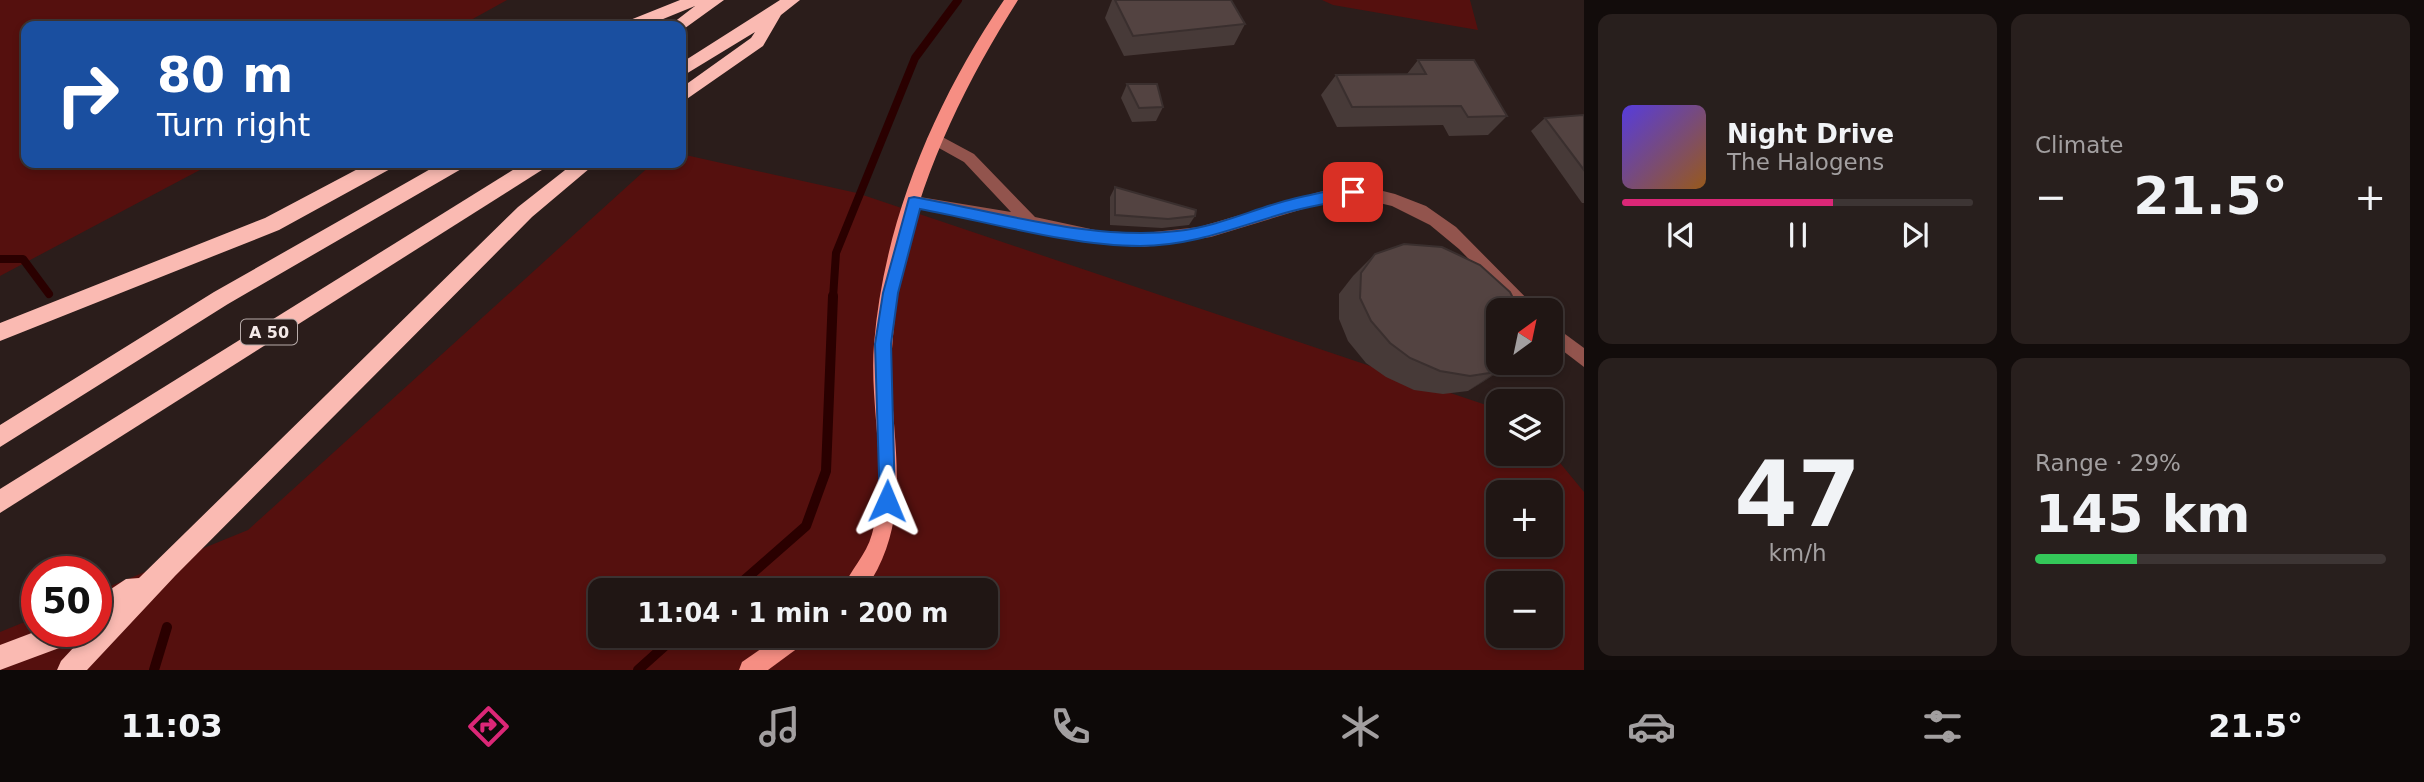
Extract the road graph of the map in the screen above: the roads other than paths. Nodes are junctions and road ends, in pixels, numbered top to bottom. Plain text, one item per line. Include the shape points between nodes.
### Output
1 (695, 0) edge
2 (716, 0) edge
3 (792, 0) edge
4 (1011, 0) edge
5 (776, 10) junction
6 (643, 21) edge
7 (684, 21) edge
8 (686, 68) edge
9 (686, 93) edge
10 (935, 139) junction
11 (376, 168) edge
12 (447, 168) edge
13 (530, 168) edge
14 (581, 168) edge
15 (914, 202) junction
16 (1030, 222) junction
17 (1518, 298) edge
18 (0, 332) edge
19 (1563, 341) edge
20 (1584, 359) edge
21 (0, 437) edge
22 (0, 502) edge
23 (166, 567) junction
24 (860, 578) edge
25 (112, 603) edge
26 (31, 647) edge
27 (781, 648) edge
28 (0, 659) edge
29 (71, 670) edge
30 (751, 670) edge

1 - 6 highway
2 - 7 highway
3 - 5 highway
4 - 10 main road via 967,66
5 - 8 highway
5 - 9 highway via 757,42
10 - 15 main road
10 - 16 lane via 969,158
11 - 18 highway via 272,224
12 - 21 highway via 221,298
13 - 22 highway, A 50
14 - 23 highway via 525,212
15 - 16 lane
15 - 24 main road via 883,344 885,523 876,553
16 - 17 lane via 1100,238 1179,237 1336,193 1373,193 1422,212 1450,232
19 - 20 lane
23 - 25 highway
23 - 29 highway
26 - 28 highway
27 - 30 main road

